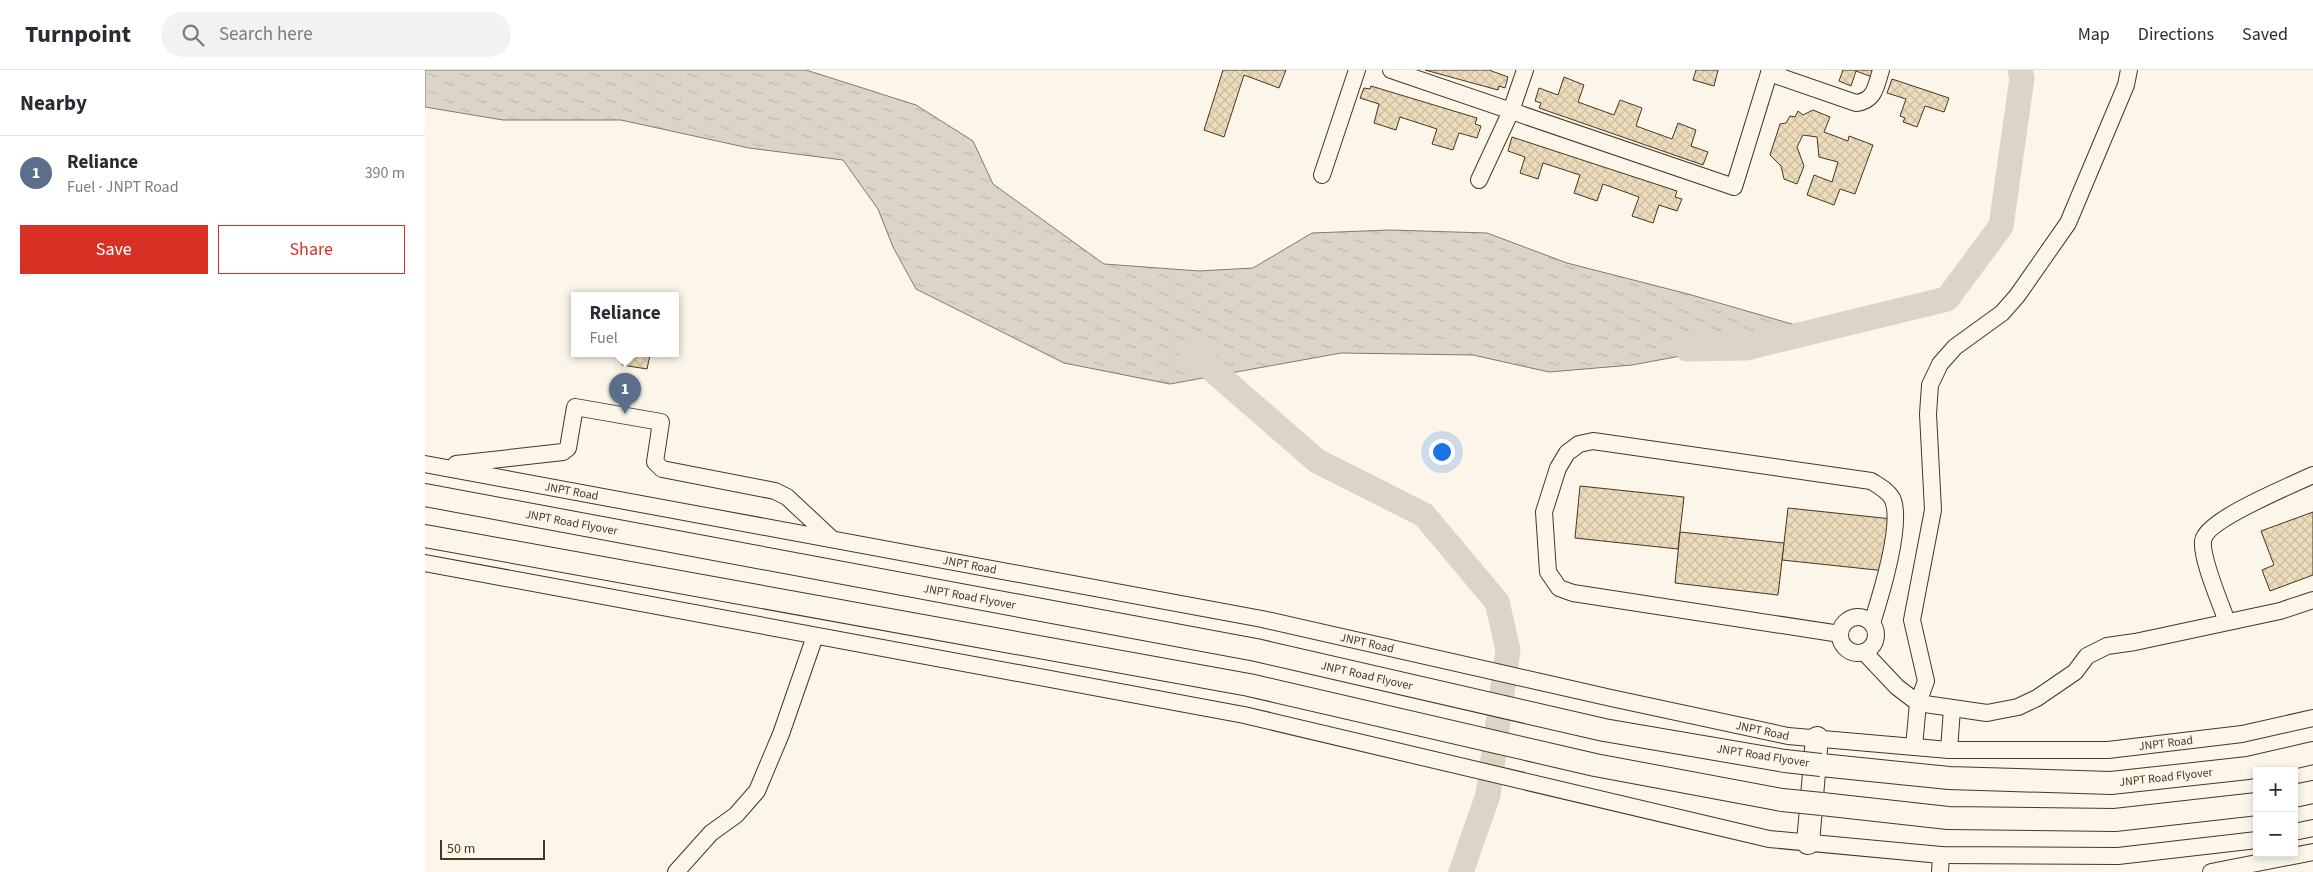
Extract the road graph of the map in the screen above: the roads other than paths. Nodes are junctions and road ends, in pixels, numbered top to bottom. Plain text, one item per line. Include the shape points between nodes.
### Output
1 (1357, 70) edge
2 (1391, 70) edge
3 (1525, 70) edge
4 (1881, 70) edge
5 (2129, 70) edge
6 (1770, 72) edge
7 (1511, 111) junction
8 (1322, 175) dead end
9 (1479, 180) dead end
10 (431, 465) edge
11 (2313, 475) edge
12 (425, 495) edge
13 (425, 536) edge
14 (832, 539) junction
15 (425, 563) edge
16 (2313, 600) edge
17 (2227, 622) junction
18 (1871, 623) junction
19 (1840, 634) junction
20 (815, 636) junction
21 (1864, 652) junction
22 (1918, 703) junction
23 (1952, 709) junction
24 (2313, 718) edge
25 (1817, 738) junction
26 (1914, 747) junction
27 (1949, 750) junction
28 (2313, 753) edge
29 (2313, 792) edge
30 (2298, 795) edge
31 (2253, 804) edge
32 (2313, 828) edge
33 (2298, 831) edge
34 (2253, 840) edge
35 (1808, 843) junction
36 (2313, 852) edge
37 (1941, 856) junction
38 (676, 872) edge
39 (1939, 872) edge
40 (2211, 872) edge

1 - 8 street
2 - 7 street
3 - 7 street
4 - 6 street via 1873,96 1865,102 1856,103
5 - 22 street via 2126,85 2068,224 2017,296 2002,313 1955,347 1940,364 1930,385 1928,414 1933,510 1912,620 1926,681
6 - 7 street via 1734,187
7 - 9 street
10 - 14 street, JNPT Road
10 - 14 street via 563,452 568,448 575,407 661,422 657,466 775,491 787,497
11 - 17 street via 2220,520 2206,532 2203,542 2206,559
12 - 28 highway, JNPT Road Flyover, bridge via 1256,650 1604,730 1785,761 1949,778 2111,783 2247,768
13 - 31 highway, bridge via 1249,685 1561,758 1782,800 1948,818 2115,820
14 - 25 street, JNPT Road via 1262,619 1788,736
15 - 20 street
16 - 17 street
17 - 23 street via 2107,646 2087,656 2075,672 2018,707 1987,713
18 - 19 street via 1861,618 1850,620
18 - 19 street via 1884,586 1897,514 1892,498 1871,481 1593,441 1579,444 1567,453 1557,468 1544,512 1548,572 1559,588 1573,593
18 - 21 street via 1876,640
19 - 21 street via 1847,650
20 - 35 street via 1243,715 1769,839
20 - 38 street via 757,792 736,815 711,832
21 - 22 street via 1897,687
22 - 23 street
22 - 26 street
23 - 27 street
24 - 27 street, JNPT Road via 2242,734 2108,750
25 - 26 street, JNPT Road
25 - 35 highway
26 - 27 street, JNPT Road
29 - 30 highway
32 - 33 street
34 - 37 street via 2118,856
35 - 37 street
36 - 40 street
37 - 39 street

